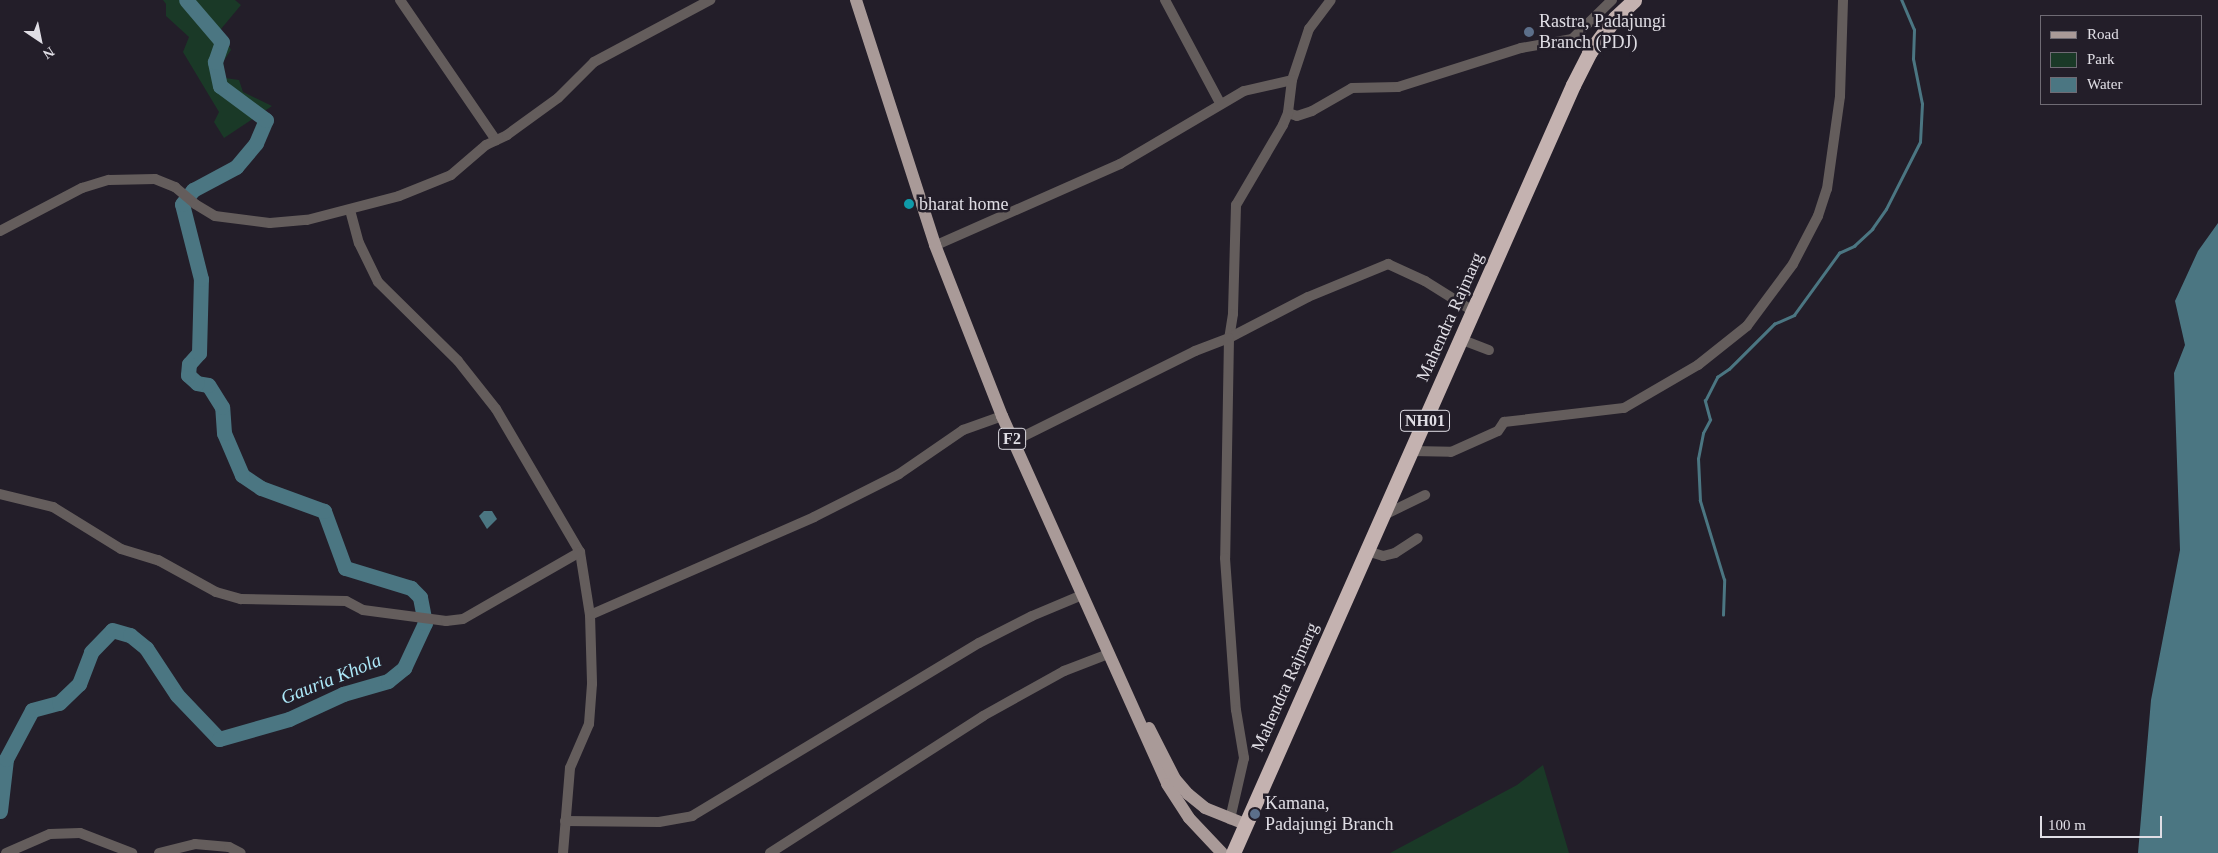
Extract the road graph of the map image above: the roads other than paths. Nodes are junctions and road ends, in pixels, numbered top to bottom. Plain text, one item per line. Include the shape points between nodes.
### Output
1 (400, 0) edge
2 (710, 0) edge
3 (856, 0) edge
4 (863, 0) edge
5 (1165, 0) edge
6 (1331, 0) edge
7 (1612, 0) edge
8 (1634, 0) edge
9 (1843, 0) edge
10 (1292, 80) junction
11 (1220, 103) junction
12 (1288, 113) junction
13 (496, 140) junction
14 (350, 210) junction
15 (0, 231) edge
16 (941, 243) junction
17 (1473, 311) junction
18 (1229, 338) junction
19 (1460, 339) junction
20 (1489, 350) dead end
21 (1002, 416) junction
22 (1020, 438) junction
23 (1412, 451) junction
24 (0, 494) edge
25 (1424, 495) dead end
26 (1382, 516) junction
27 (1418, 538) dead end
28 (1366, 551) junction
29 (580, 552) junction
30 (1082, 595) junction
31 (590, 615) junction
32 (1108, 654) junction
33 (1230, 819) junction
34 (565, 821) junction
35 (1245, 824) junction
36 (1238, 850) edge
37 (6, 853) edge
38 (132, 853) edge
39 (159, 853) edge
40 (241, 853) edge
41 (563, 853) edge
42 (770, 853) edge
43 (1222, 853) edge

1 - 13 street
2 - 13 street via 594,62 558,98
3 - 21 main road, F2 via 935,245
4 - 16 main road, F2
5 - 11 street
6 - 10 street via 1309,29
7 - 12 street via 1572,40 1521,48 1398,88 1352,88 1312,111 1297,116
8 - 17 highway, Mahendra Rajmarg / NH01 via 1588,53
9 - 23 street via 1840,96 1827,189 1818,216 1793,264 1746,326 1698,366 1624,408 1504,422 1498,431 1451,452
10 - 11 street via 1244,91
10 - 12 street
11 - 16 street via 1120,164
12 - 18 street via 1236,206 1234,297
13 - 14 street via 451,175 399,196
14 - 15 street via 270,224 215,216 175,187 156,179 109,180 82,188
14 - 29 street via 359,243 378,282 458,361 496,409
16 - 22 main road, F2
17 - 18 street via 1425,281 1388,264 1308,297
17 - 19 highway, Mahendra Rajmarg / NH01
18 - 22 street via 1194,350
18 - 33 street via 1225,558 1236,710 1244,758
19 - 20 street
19 - 23 highway, Mahendra Rajmarg / NH01
21 - 30 main road, F2
21 - 31 street via 963,430 900,474 814,517
22 - 33 main road, F2 via 1147,724 1175,779 1205,808
23 - 26 highway, Mahendra Rajmarg / NH01
24 - 29 street via 53,507 121,549 158,560 216,592 241,599 346,601 363,610 431,619 464,619
25 - 26 street
26 - 28 highway, Mahendra Rajmarg / NH01
27 - 28 street via 1396,553 1383,556
28 - 35 highway, Mahendra Rajmarg / NH01
29 - 31 street
30 - 32 main road, F2
30 - 34 street via 979,643 692,816 668,822
31 - 34 street via 592,684 588,724 570,768
32 - 42 street via 1064,671 983,716
32 - 43 main road, F2 via 1167,784 1189,818
33 - 35 main road, F2
34 - 41 street
35 - 36 highway, Mahendra Rajmarg / NH01
37 - 38 street via 50,834 80,833
39 - 40 street via 194,844 229,847

